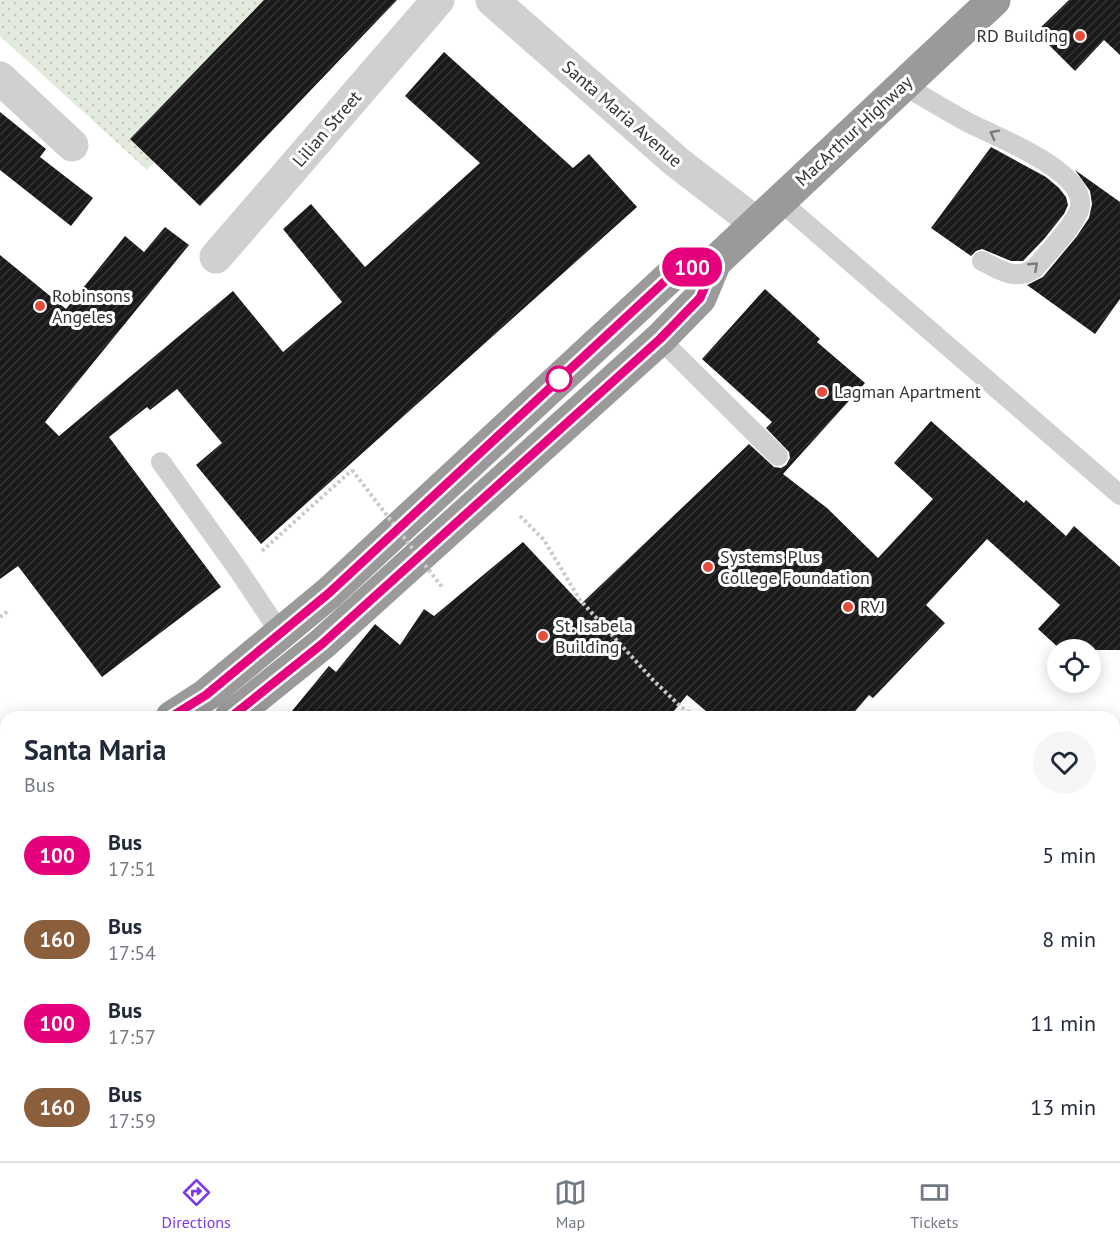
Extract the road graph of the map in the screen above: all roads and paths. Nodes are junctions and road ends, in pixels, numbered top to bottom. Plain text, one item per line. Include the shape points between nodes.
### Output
1 (438, 0) edge
2 (492, 0) edge
3 (994, 0) edge
4 (0, 78) edge
5 (903, 85) junction
6 (72, 145) dead end
7 (780, 201) junction
8 (756, 223) junction
9 (216, 257) dead end
10 (982, 261) dead end
11 (715, 262) junction
12 (660, 339) junction
13 (778, 456) dead end
14 (162, 462) dead end
15 (499, 485) junction
16 (1120, 495) edge
17 (239, 571) junction
18 (442, 588) dead end
19 (8, 611) dead end
20 (0, 617) edge
21 (281, 634) junction
22 (181, 711) edge
23 (238, 711) edge
24 (687, 711) edge

1 - 9 street, Lilian Street
2 - 8 street, Santa Maria Avenue via 678,163
3 - 5 highway, MacArthur Highway
4 - 6 street
5 - 7 highway, MacArthur Highway
10 -> 5 lane via 1005,273 1019,275 1034,269 1079,213 1080,195 1072,183 1042,159
7 - 8 highway, MacArthur Highway
7 - 16 lane
8 - 11 highway, MacArthur Highway
11 - 12 highway, MacArthur Highway via 700,298
11 - 21 highway via 677,270
12 - 13 lane
12 - 15 highway, MacArthur Highway
14 - 17 lane
15 - 23 highway, MacArthur Highway via 322,644
15 - 24 path via 520,517 544,540 580,600
17 - 18 path, bridge via 352,470
17 - 21 lane
19 - 20 path
21 - 22 highway

